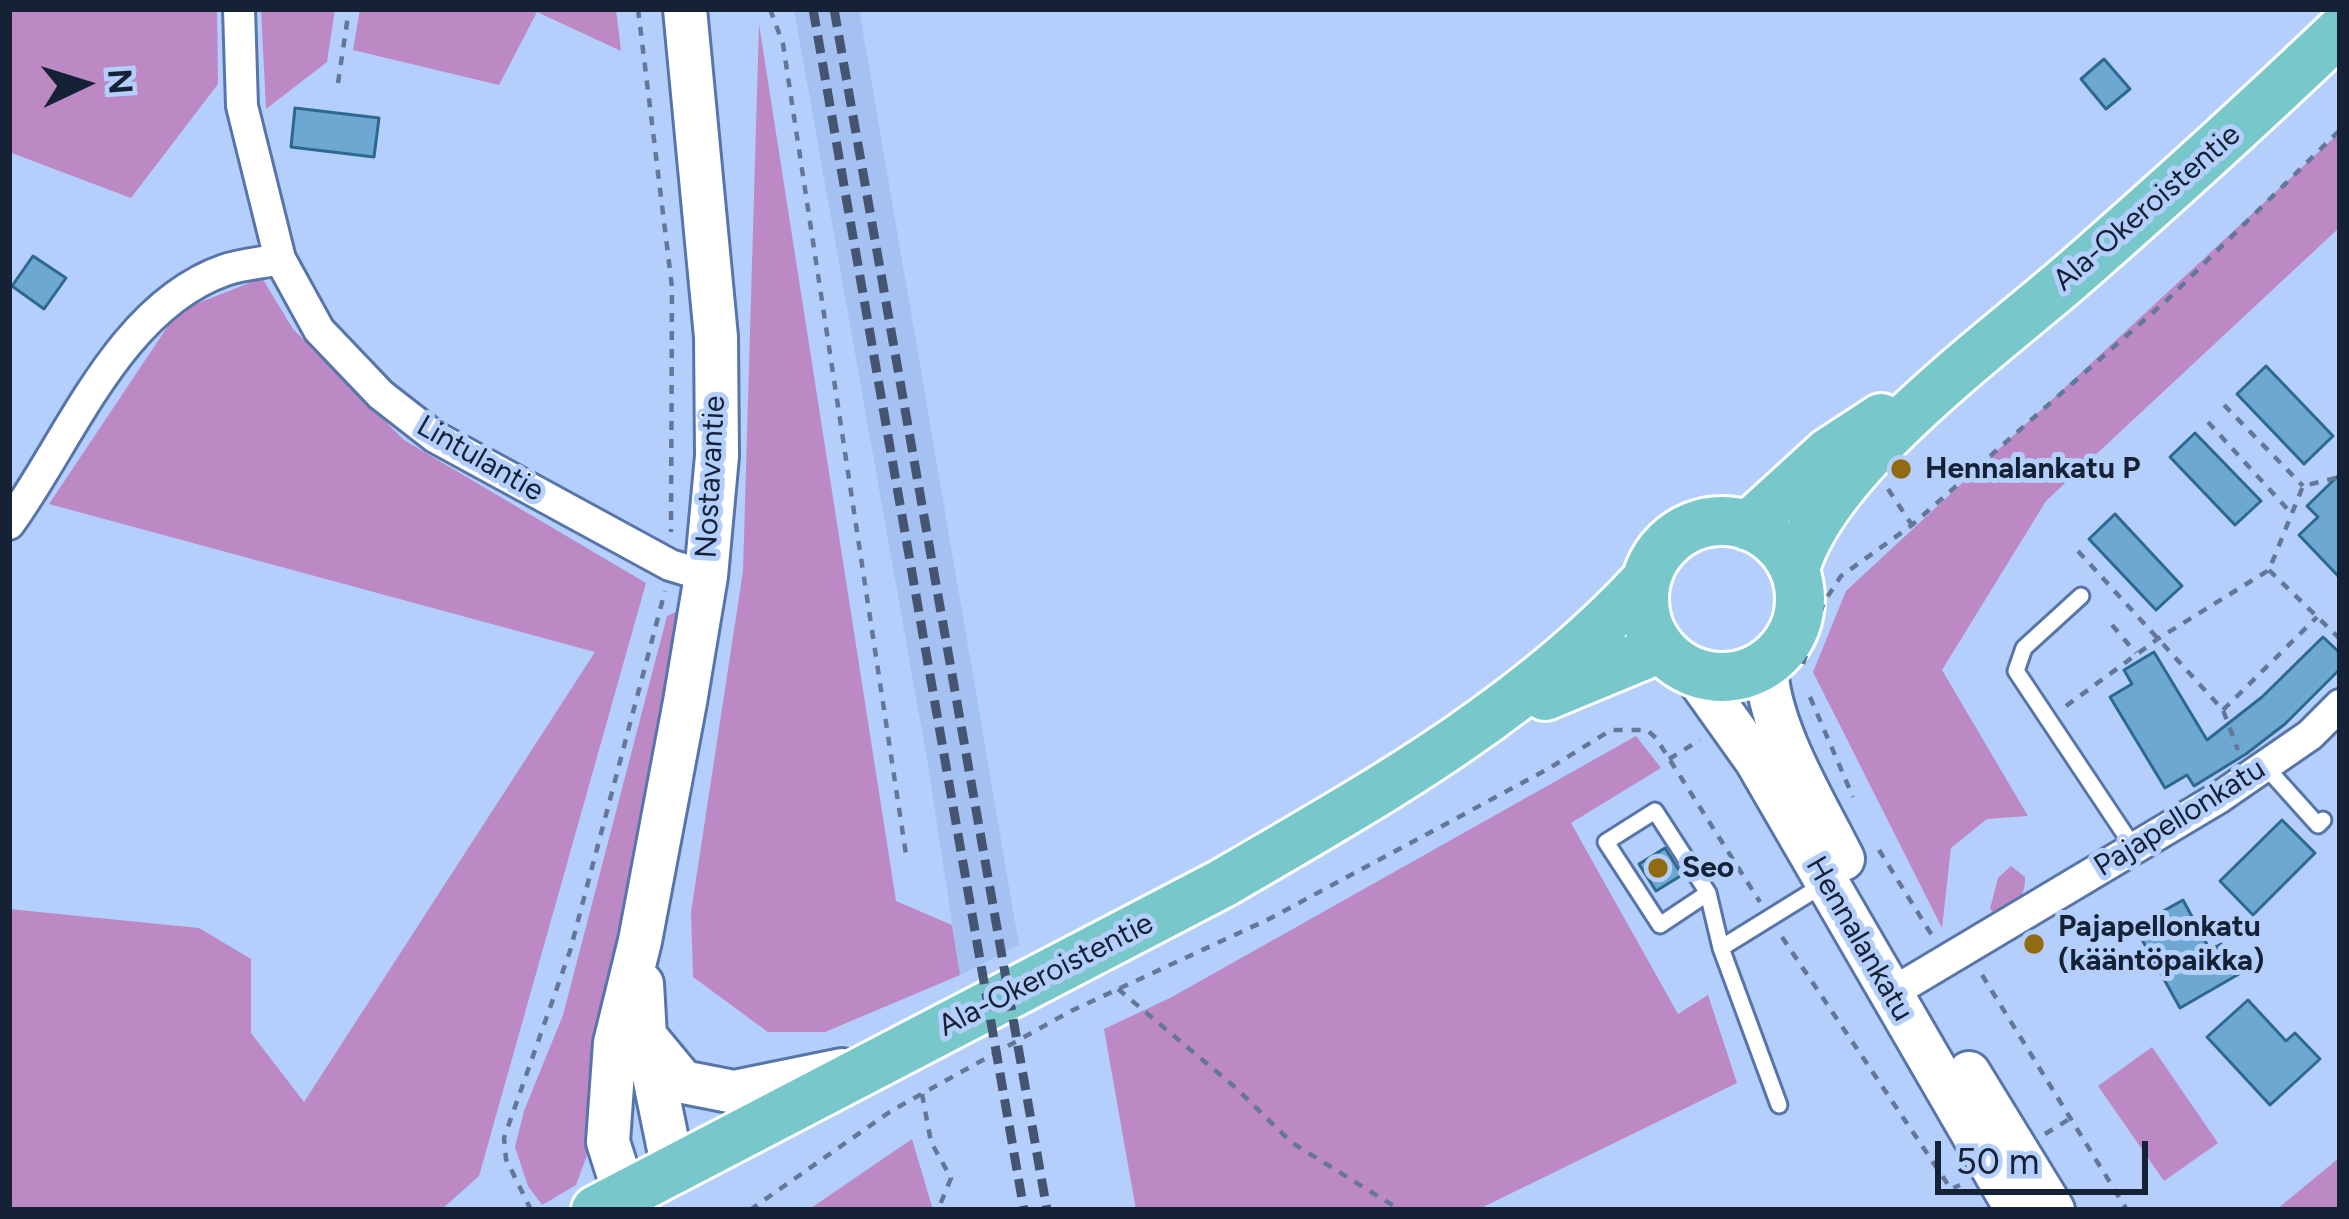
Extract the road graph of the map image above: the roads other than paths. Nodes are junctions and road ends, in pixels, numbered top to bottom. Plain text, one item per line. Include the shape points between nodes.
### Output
1 (238, 9) edge
2 (685, 9) edge
3 (2340, 31) edge
4 (280, 259) junction
5 (1948, 380) junction
6 (9, 524) edge
7 (1748, 526) junction
8 (1795, 569) junction
9 (688, 570) junction
10 (1646, 580) junction
11 (2081, 596) dead end
12 (1678, 660) junction
13 (1790, 672) junction
14 (2340, 706) edge
15 (1486, 723) junction
16 (2256, 772) junction
17 (2323, 820) dead end
18 (2134, 848) junction
19 (1849, 864) junction
20 (1708, 893) junction
21 (640, 941) junction
22 (1721, 948) junction
23 (1916, 977) junction
24 (645, 1036) junction
25 (880, 1059) junction
26 (1779, 1105) dead end
27 (674, 1169) junction
28 (611, 1202) edge
29 (2017, 1210) edge
30 (2053, 1210) edge

1 - 4 street, Lintulantie via 242,106
2 - 9 street, Nostavantie via 716,337 717,456
3 - 5 main road, Ala-Okeroistentie
4 - 6 street via 224,270 173,299 116,355
4 - 9 street, Lintulantie via 319,330 435,437
5 - 7 main road, Ala-Okeroistentie via 1829,452
5 - 8 main road, Ala-Okeroistentie via 1840,491
7 - 8 main road via 1769,536
7 - 10 main road via 1699,524 1675,536
8 - 13 main road via 1799,614
9 - 21 street, Nostavantie
10 - 12 main road via 1646,615
10 - 15 main road, Ala-Okeroistentie
11 - 18 lane via 2024,648 2016,671
12 - 13 main road via 1739,676
12 - 15 main road, Ala-Okeroistentie
12 - 19 street, Hennalankatu
13 - 19 street, Hennalankatu via 1769,696
14 - 16 street, Pajapellonkatu
15 - 25 main road, Ala-Okeroistentie via 1223,883
16 - 17 lane via 2318,825
16 - 18 street, Pajapellonkatu
18 - 23 street, Pajapellonkatu
19 - 22 lane
19 - 23 street, Hennalankatu
20 - 20 lane via 1654,811 1606,842 1660,925
20 - 22 lane
21 - 24 street, Nostavantie
21 - 28 street, Nostavantie via 615,1043
22 - 26 lane
23 - 29 street, Hennalankatu
23 - 30 street, Hennalankatu
24 - 25 street via 683,1082 734,1093
24 - 27 street, Nostavantie
25 - 27 main road, Ala-Okeroistentie
27 - 28 main road, Ala-Okeroistentie

